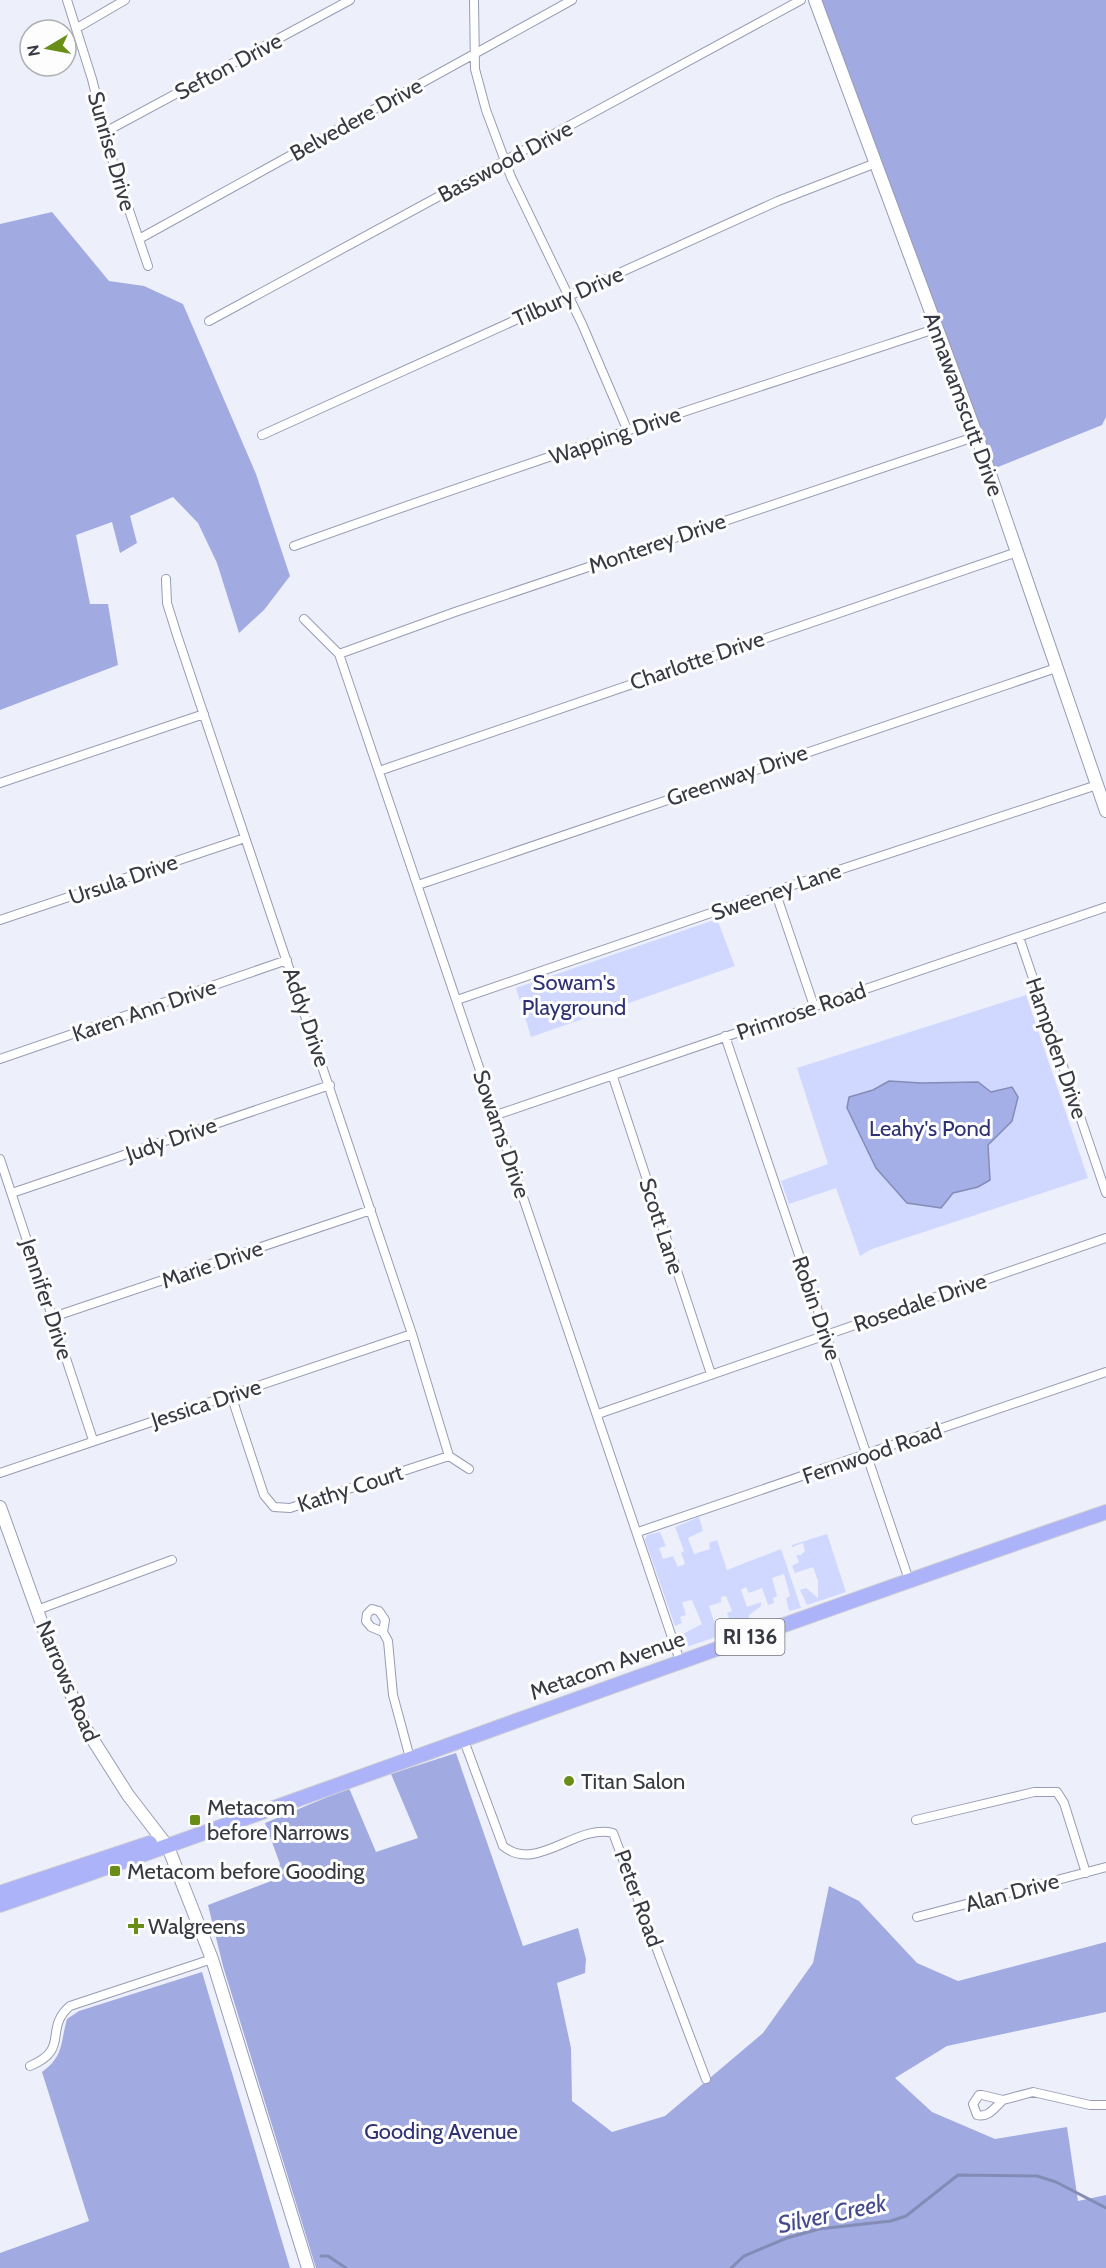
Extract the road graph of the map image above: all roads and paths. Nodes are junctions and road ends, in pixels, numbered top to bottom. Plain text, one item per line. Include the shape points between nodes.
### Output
1 (67, 0) edge
2 (125, 0) edge
3 (350, 0) edge
4 (474, 0) edge
5 (572, 0) edge
6 (801, 0) edge
7 (815, 0) edge
8 (73, 18) edge
9 (78, 27) edge
10 (78, 32) edge
11 (476, 52) junction
12 (105, 132) junction
13 (506, 162) junction
14 (876, 163) junction
15 (139, 239) junction
16 (148, 266) dead end
17 (568, 296) junction
18 (209, 321) dead end
19 (938, 328) junction
20 (627, 429) junction
21 (262, 435) dead end
22 (977, 436) junction
23 (294, 546) dead end
24 (1017, 552) junction
25 (166, 579) dead end
26 (304, 619) dead end
27 (339, 654) junction
28 (1056, 668) junction
29 (204, 714) junction
30 (379, 771) junction
31 (0, 783) edge
32 (1097, 785) junction
33 (1106, 812) edge
34 (245, 838) junction
35 (418, 885) junction
36 (776, 891) junction
37 (1106, 907) edge
38 (0, 920) edge
39 (1019, 937) junction
40 (287, 960) junction
41 (457, 1000) junction
42 (814, 1006) junction
43 (725, 1036) junction
44 (0, 1059) edge
45 (613, 1077) junction
46 (330, 1086) junction
47 (496, 1115) junction
48 (0, 1159) edge
49 (12, 1193) junction
50 (1106, 1193) edge
51 (371, 1210) junction
52 (1106, 1238) edge
53 (53, 1317) junction
54 (412, 1334) junction
55 (826, 1335) junction
56 (1106, 1372) edge
57 (711, 1374) junction
58 (231, 1395) junction
59 (598, 1414) junction
60 (93, 1440) junction
61 (866, 1455) junction
62 (449, 1456) junction
63 (469, 1468) dead end
64 (0, 1473) edge
65 (0, 1507) edge
66 (1106, 1512) edge
67 (638, 1532) junction
68 (172, 1560) dead end
69 (909, 1580) junction
70 (37, 1610) junction
71 (383, 1632) dead end
72 (680, 1661) junction
73 (463, 1738) junction
74 (410, 1758) junction
75 (916, 1820) dead end
76 (165, 1843) junction
77 (1106, 1868) edge
78 (1086, 1873) junction
79 (0, 1893) edge
80 (0, 1905) edge
81 (917, 1917) dead end
82 (212, 1959) junction
83 (30, 2066) dead end
84 (706, 2079) dead end
85 (1003, 2100) dead end
86 (1106, 2105) edge
87 (308, 2268) edge

1 - 8 street, Sunrise Drive
2 - 9 street
3 - 12 street, Sefton Drive
4 - 11 street
5 - 11 street, Belvedere Drive
6 - 13 street, Basswood Drive
7 - 14 street, Annawamscutt Drive
10 - 12 street, Sunrise Drive
11 - 13 street via 477,79
11 - 15 street, Belvedere Drive
12 - 15 street, Sunrise Drive
13 - 17 street
13 - 18 street, Basswood Drive
14 - 17 street, Tilbury Drive via 778,201
14 - 19 street, Annawamscutt Drive
15 - 16 street, Sunrise Drive
17 - 20 street
17 - 21 street, Tilbury Drive
19 - 20 street, Wapping Drive
19 - 22 street, Annawamscutt Drive
20 - 23 street, Wapping Drive
22 - 24 street, Annawamscutt Drive
22 - 27 street, Monterey Drive
24 - 28 street, Annawamscutt Drive
24 - 30 street, Charlotte Drive
25 - 29 street, Addy Drive via 167,603
26 - 27 street, Sowams Drive
27 - 30 street, Sowams Drive
28 - 32 street, Annawamscutt Drive
28 - 35 street, Greenway Drive
29 - 31 street
29 - 34 street, Addy Drive
30 - 35 street, Sowams Drive
32 - 33 street, Annawamscutt Drive
32 - 36 street, Sweeney Lane
34 - 38 street, Ursula Drive
34 - 40 street, Addy Drive
35 - 41 street, Sowams Drive
36 - 41 street, Sweeney Lane
36 - 42 street
37 - 39 street, Primrose Road
39 - 42 street, Primrose Road
39 - 50 street, Hampden Drive
40 - 44 street, Karen Ann Drive
40 - 46 street, Addy Drive
41 - 47 street, Sowams Drive
42 - 43 street, Primrose Road
43 - 45 street, Primrose Road
43 - 55 street, Robin Drive
45 - 47 street, Primrose Road
45 - 57 street, Scott Lane
46 - 49 street, Judy Drive
46 - 51 street, Addy Drive
47 - 59 street, Sowams Drive
48 - 49 street, Jennifer Drive
49 - 53 street, Jennifer Drive
51 - 53 street, Marie Drive
51 - 54 street, Addy Drive
52 - 55 street, Rosedale Drive
53 - 60 street, Jennifer Drive
54 - 58 street, Jessica Drive
54 - 62 street, Addy Drive
55 - 57 street, Rosedale Drive
55 - 61 street, Robin Drive
56 - 61 street, Fernwood Road
57 - 59 street, Rosedale Drive
58 - 60 street, Jessica Drive
58 - 62 street, Kathy Court via 264,1495 274,1507 290,1509
59 - 67 street, Sowams Drive
60 - 64 street, Jessica Drive
61 - 67 street, Fernwood Road
61 - 69 street, Robin Drive
62 - 63 street
65 - 70 street, Narrows Road
66 - 69 main road, Metacom Avenue / RI 136
67 - 72 street, Sowams Drive
68 - 70 street
69 - 72 main road, Metacom Avenue / RI 136
70 - 76 street, Narrows Road via 98,1751
71 - 74 street via 388,1641 398,1720
72 - 73 main road, Metacom Avenue / RI 136
73 - 74 main road, Metacom Avenue / RI 136
73 - 84 street, Peter Road via 503,1846 510,1852 530,1855 589,1835 614,1833
74 - 76 main road, Metacom Avenue / RI 136
75 - 78 street via 1034,1792 1058,1792
76 - 79 main road, Metacom Avenue / RI 136
76 - 80 main road, Metacom Avenue / RI 136
76 - 82 street
77 - 78 street, Alan Drive
78 - 81 street, Alan Drive
82 - 83 street via 70,2006 58,2018 50,2054
82 - 87 street
85 - 86 street via 1033,2092

